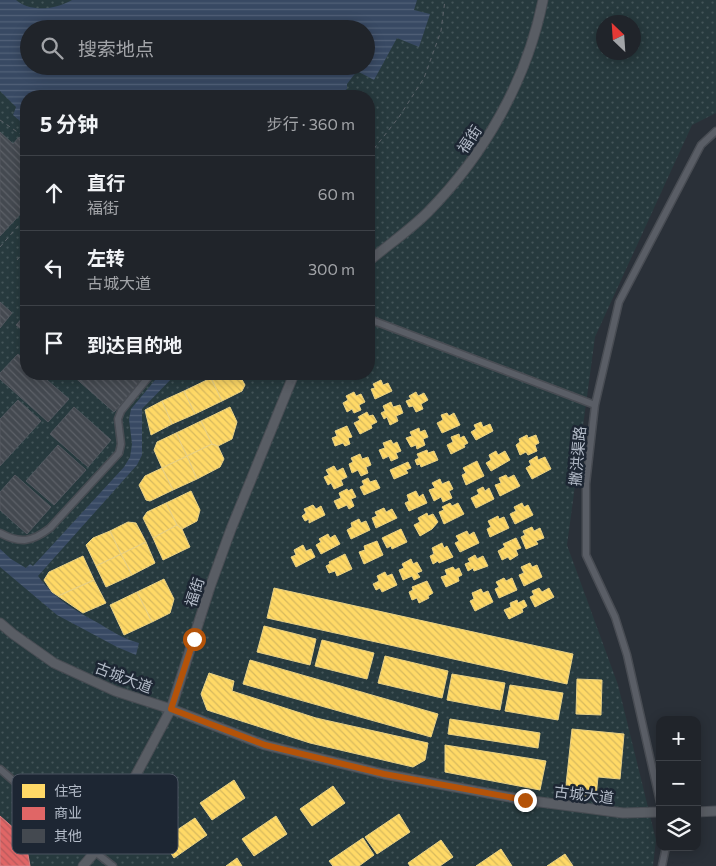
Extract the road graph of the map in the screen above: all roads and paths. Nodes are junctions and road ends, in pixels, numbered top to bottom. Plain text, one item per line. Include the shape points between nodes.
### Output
1 (445, 0) edge
2 (543, 0) edge
3 (0, 120) edge
4 (716, 131) edge
5 (20, 134) edge
6 (375, 147) edge
7 (20, 224) edge
8 (0, 247) edge
9 (20, 256) edge
10 (375, 256) edge
11 (17, 260) dead end
12 (375, 321) edge
13 (146, 380) edge
14 (292, 380) edge
15 (595, 405) junction
16 (0, 533) edge
17 (0, 623) edge
18 (171, 709) junction
19 (0, 769) edge
20 (136, 774) edge
21 (12, 779) edge
22 (656, 784) edge
23 (716, 811) edge
24 (656, 812) edge
25 (701, 812) edge
26 (665, 851) edge
27 (93, 854) edge
28 (98, 854) edge
29 (83, 866) edge
30 (113, 866) edge
31 (662, 866) edge

1 - 6 path via 440,31 424,78
2 - 10 street, 福街 via 527,58 484,142 427,213
3 - 5 path
4 - 15 street, 撇洪渠路 via 701,146 619,302
7 - 8 path
9 - 11 path
12 - 15 street
13 - 16 street via 118,419 119,453 50,528 29,540 10,538
14 - 18 street, 福街 via 210,586
15 - 22 street, 撇洪渠路 via 586,484 586,555 615,617 627,655
17 - 18 street, 古城大道 via 54,663 115,691
18 - 20 street, 福街
18 - 24 street, 古城大道 via 265,745 384,774 525,800 623,813
19 - 21 street
23 - 25 street
26 - 31 street
27 - 29 street, 福街
28 - 30 street

